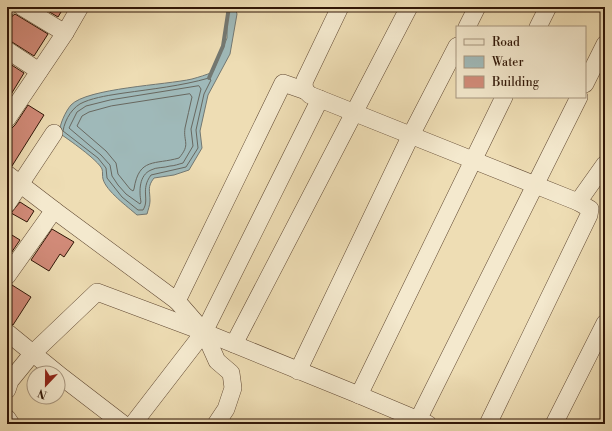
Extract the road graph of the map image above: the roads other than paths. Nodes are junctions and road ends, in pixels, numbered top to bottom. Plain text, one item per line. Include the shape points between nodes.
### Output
1 (22, 7) edge
2 (80, 7) edge
3 (340, 7) edge
4 (410, 7) edge
5 (478, 7) edge
6 (548, 7) edge
7 (468, 26) edge
8 (538, 26) edge
9 (65, 33) junction
10 (605, 44) edge
11 (456, 48) edge
12 (7, 50) edge
13 (39, 71) junction
14 (586, 82) edge
15 (313, 95) junction
16 (504, 98) edge
17 (578, 98) edge
18 (355, 113) junction
19 (7, 119) edge
20 (54, 133) dead end
21 (411, 135) junction
22 (473, 160) junction
23 (605, 164) edge
24 (7, 174) edge
25 (21, 184) junction
26 (535, 185) junction
27 (7, 204) edge
28 (591, 209) edge
29 (54, 210) junction
30 (7, 276) edge
31 (177, 302) junction
32 (605, 323) edge
33 (204, 332) junction
34 (7, 334) edge
35 (234, 344) junction
36 (32, 354) junction
37 (46, 365) edge
38 (298, 371) junction
39 (66, 381) edge
40 (7, 390) edge
41 (359, 395) junction
42 (7, 418) edge
43 (423, 422) edge
44 (11, 424) edge
45 (123, 424) edge
46 (133, 424) edge
47 (216, 424) edge
48 (488, 424) edge
49 (554, 424) edge

1 - 9 street
2 - 9 street
3 - 15 street via 305,80 304,85
4 - 18 street
5 - 7 street
6 - 8 street
9 - 13 street
10 - 14 street
11 - 21 street
12 - 13 street
13 - 19 street
15 - 18 street
15 - 31 street via 283,83
15 - 33 street
16 - 22 street
17 - 26 street
18 - 21 street
18 - 35 street
20 - 25 street
21 - 22 street
21 - 38 street
22 - 26 street
22 - 41 street
23 - 28 street
24 - 25 street
25 - 27 street
25 - 29 street
26 - 28 street
26 - 43 street
28 - 48 street
29 - 30 street
29 - 31 street
31 - 33 street
32 - 49 street
33 - 35 street
33 - 36 street via 97,292
33 - 46 street
33 - 47 street via 217,361 231,373 233,388 226,409
34 - 36 street
35 - 38 street
36 - 37 street
36 - 40 street via 10,381
38 - 41 street
39 - 45 street
41 - 43 street
42 - 44 street

